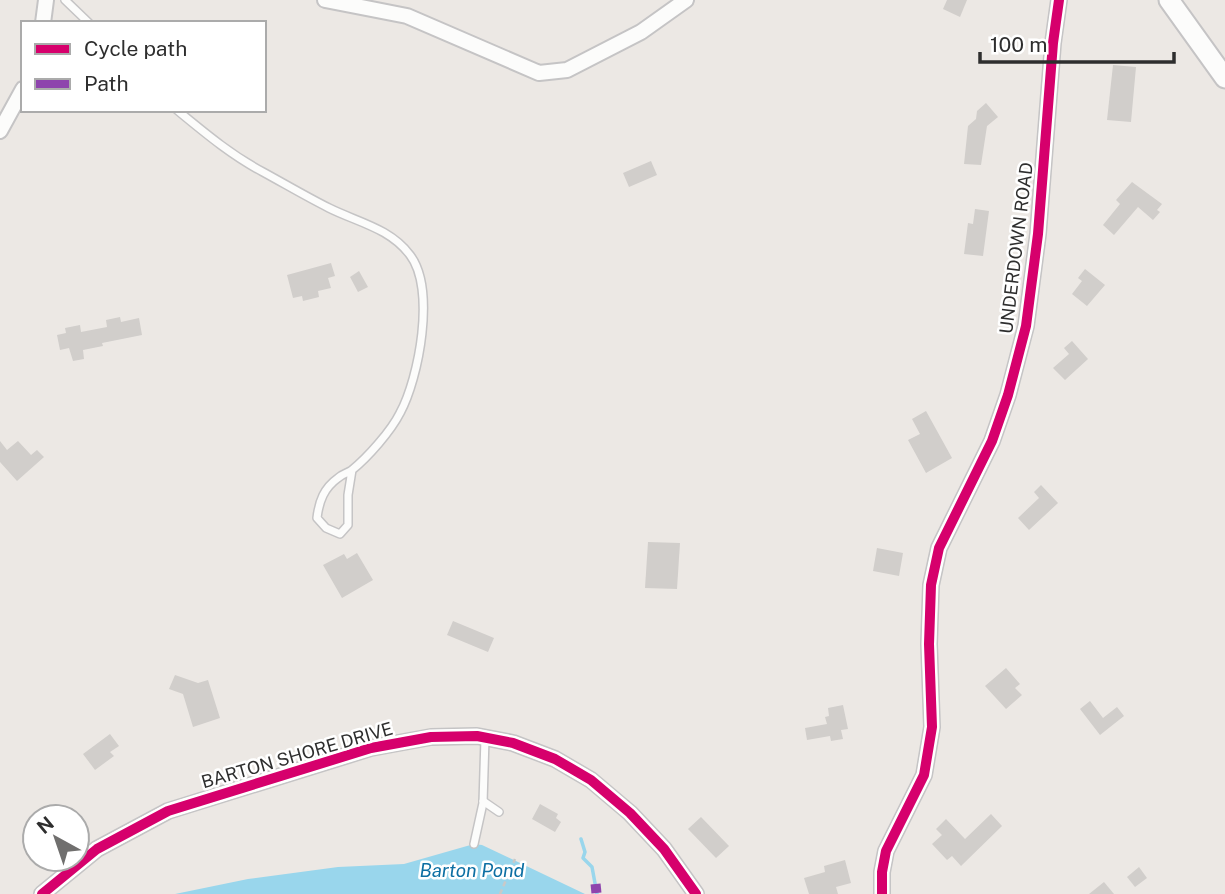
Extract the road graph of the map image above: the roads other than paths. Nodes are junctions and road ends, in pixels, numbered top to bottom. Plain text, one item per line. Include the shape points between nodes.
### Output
1 (46, 0) edge
2 (65, 0) edge
3 (325, 0) edge
4 (685, 0) edge
5 (1059, 0) edge
6 (1169, 0) edge
7 (43, 21) edge
8 (87, 21) edge
9 (1225, 78) edge
10 (21, 93) edge
11 (179, 112) edge
12 (0, 131) edge
13 (352, 470) junction
14 (485, 737) junction
15 (483, 801) junction
16 (499, 812) dead end
17 (474, 844) dead end
18 (42, 894) edge
19 (696, 894) edge
20 (882, 894) edge

1 - 7 street
2 - 8 lane
3 - 4 street via 407,16 539,73 567,70 641,32
5 - 20 street, UNDERDOWN ROAD via 1026,326 992,441 939,548 931,585 932,727 924,775 886,851
6 - 9 street
10 - 12 street
11 - 13 lane via 224,150 388,235 419,268 425,311 402,411
13 - 13 lane via 324,491 319,505 317,518 340,534 348,525
14 - 15 lane
14 - 18 street, BARTON SHORE DRIVE via 430,737 371,748 168,811 97,849
14 - 19 street, BARTON SHORE DRIVE via 555,759 591,780 664,849
15 - 16 lane
15 - 17 lane

